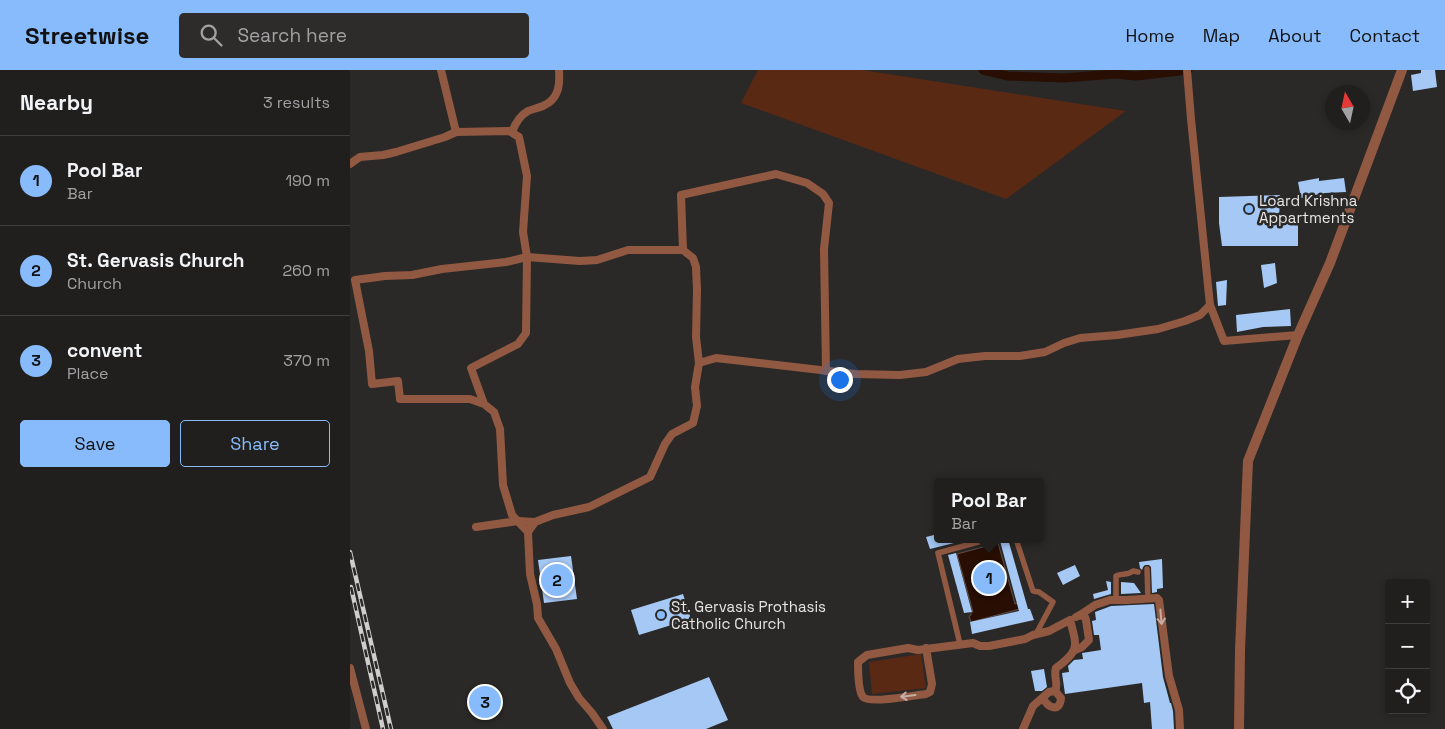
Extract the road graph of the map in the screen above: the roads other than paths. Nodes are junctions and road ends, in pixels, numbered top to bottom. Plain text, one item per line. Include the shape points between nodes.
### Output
1 (441, 70) edge
2 (559, 70) edge
3 (1402, 70) edge
4 (1188, 74) edge
5 (456, 132) junction
6 (512, 132) junction
7 (350, 164) edge
8 (683, 250) junction
9 (527, 257) junction
10 (352, 280) edge
11 (1210, 305) junction
12 (1298, 334) junction
13 (699, 363) junction
14 (826, 370) junction
15 (484, 404) junction
16 (518, 521) junction
17 (535, 522) junction
18 (476, 527) dead end
19 (528, 532) junction
20 (974, 543) edge
21 (1017, 543) edge
22 (1147, 569) dead end
23 (1138, 572) dead end
24 (1148, 599) junction
25 (1116, 600) junction
26 (1080, 615) junction
27 (1070, 620) junction
28 (1036, 634) junction
29 (960, 644) junction
30 (926, 648) junction
31 (1076, 650) junction
32 (350, 668) edge
33 (1055, 691) junction
34 (353, 692) edge
35 (1043, 698) junction
36 (366, 729) edge
37 (603, 729) edge
38 (1023, 729) edge
39 (1028, 729) edge
40 (1180, 729) edge
41 (1238, 729) edge

1 - 5 street
2 - 6 street via 557,94 549,103 524,114
3 - 12 street via 1330,263
4 - 11 street
5 - 6 street
5 - 7 street via 396,152 360,157
6 - 9 street via 519,137 527,176 523,232
8 - 9 street via 628,250 597,260 580,261
8 - 13 street via 693,258 696,267
8 - 14 street via 680,195 776,174 807,183 823,194 829,203 824,249
9 - 10 street via 412,275
9 - 15 street via 526,333 518,344 471,368
10 - 15 street via 370,351 372,384 398,381 400,400 470,399
11 - 12 street via 1224,341
11 - 14 street via 1200,315 1158,329 1080,338 1045,352 970,357 926,372 900,375
12 - 41 street via 1248,461
13 - 14 street via 716,358
13 - 17 street via 693,423 672,434 650,477 589,506
15 - 16 street via 494,412 500,429 503,485 512,515
16 - 17 street
16 - 18 street
16 - 19 street
17 - 19 street
19 - 37 street via 530,574 538,618 570,683
20 - 29 street via 938,553
21 - 28 street via 1033,591 1053,602
22 - 24 street
23 - 25 street via 1116,576
24 - 25 street
24 -> 40 street via 1157,598 1160,604
25 - 26 street via 1095,605
26 - 27 street
26 - 31 street via 1086,620 1089,640
27 - 28 street
27 - 31 street
28 - 29 street via 985,646
29 - 30 street
30 -> 30 street via 932,684 930,692 865,699 860,685 860,659 891,650
31 - 33 street via 1056,668
32 - 34 street
33 - 35 street
33 - 35 street via 1060,698 1057,707 1048,706
34 - 36 street
35 - 38 street via 1033,706
35 - 39 street

